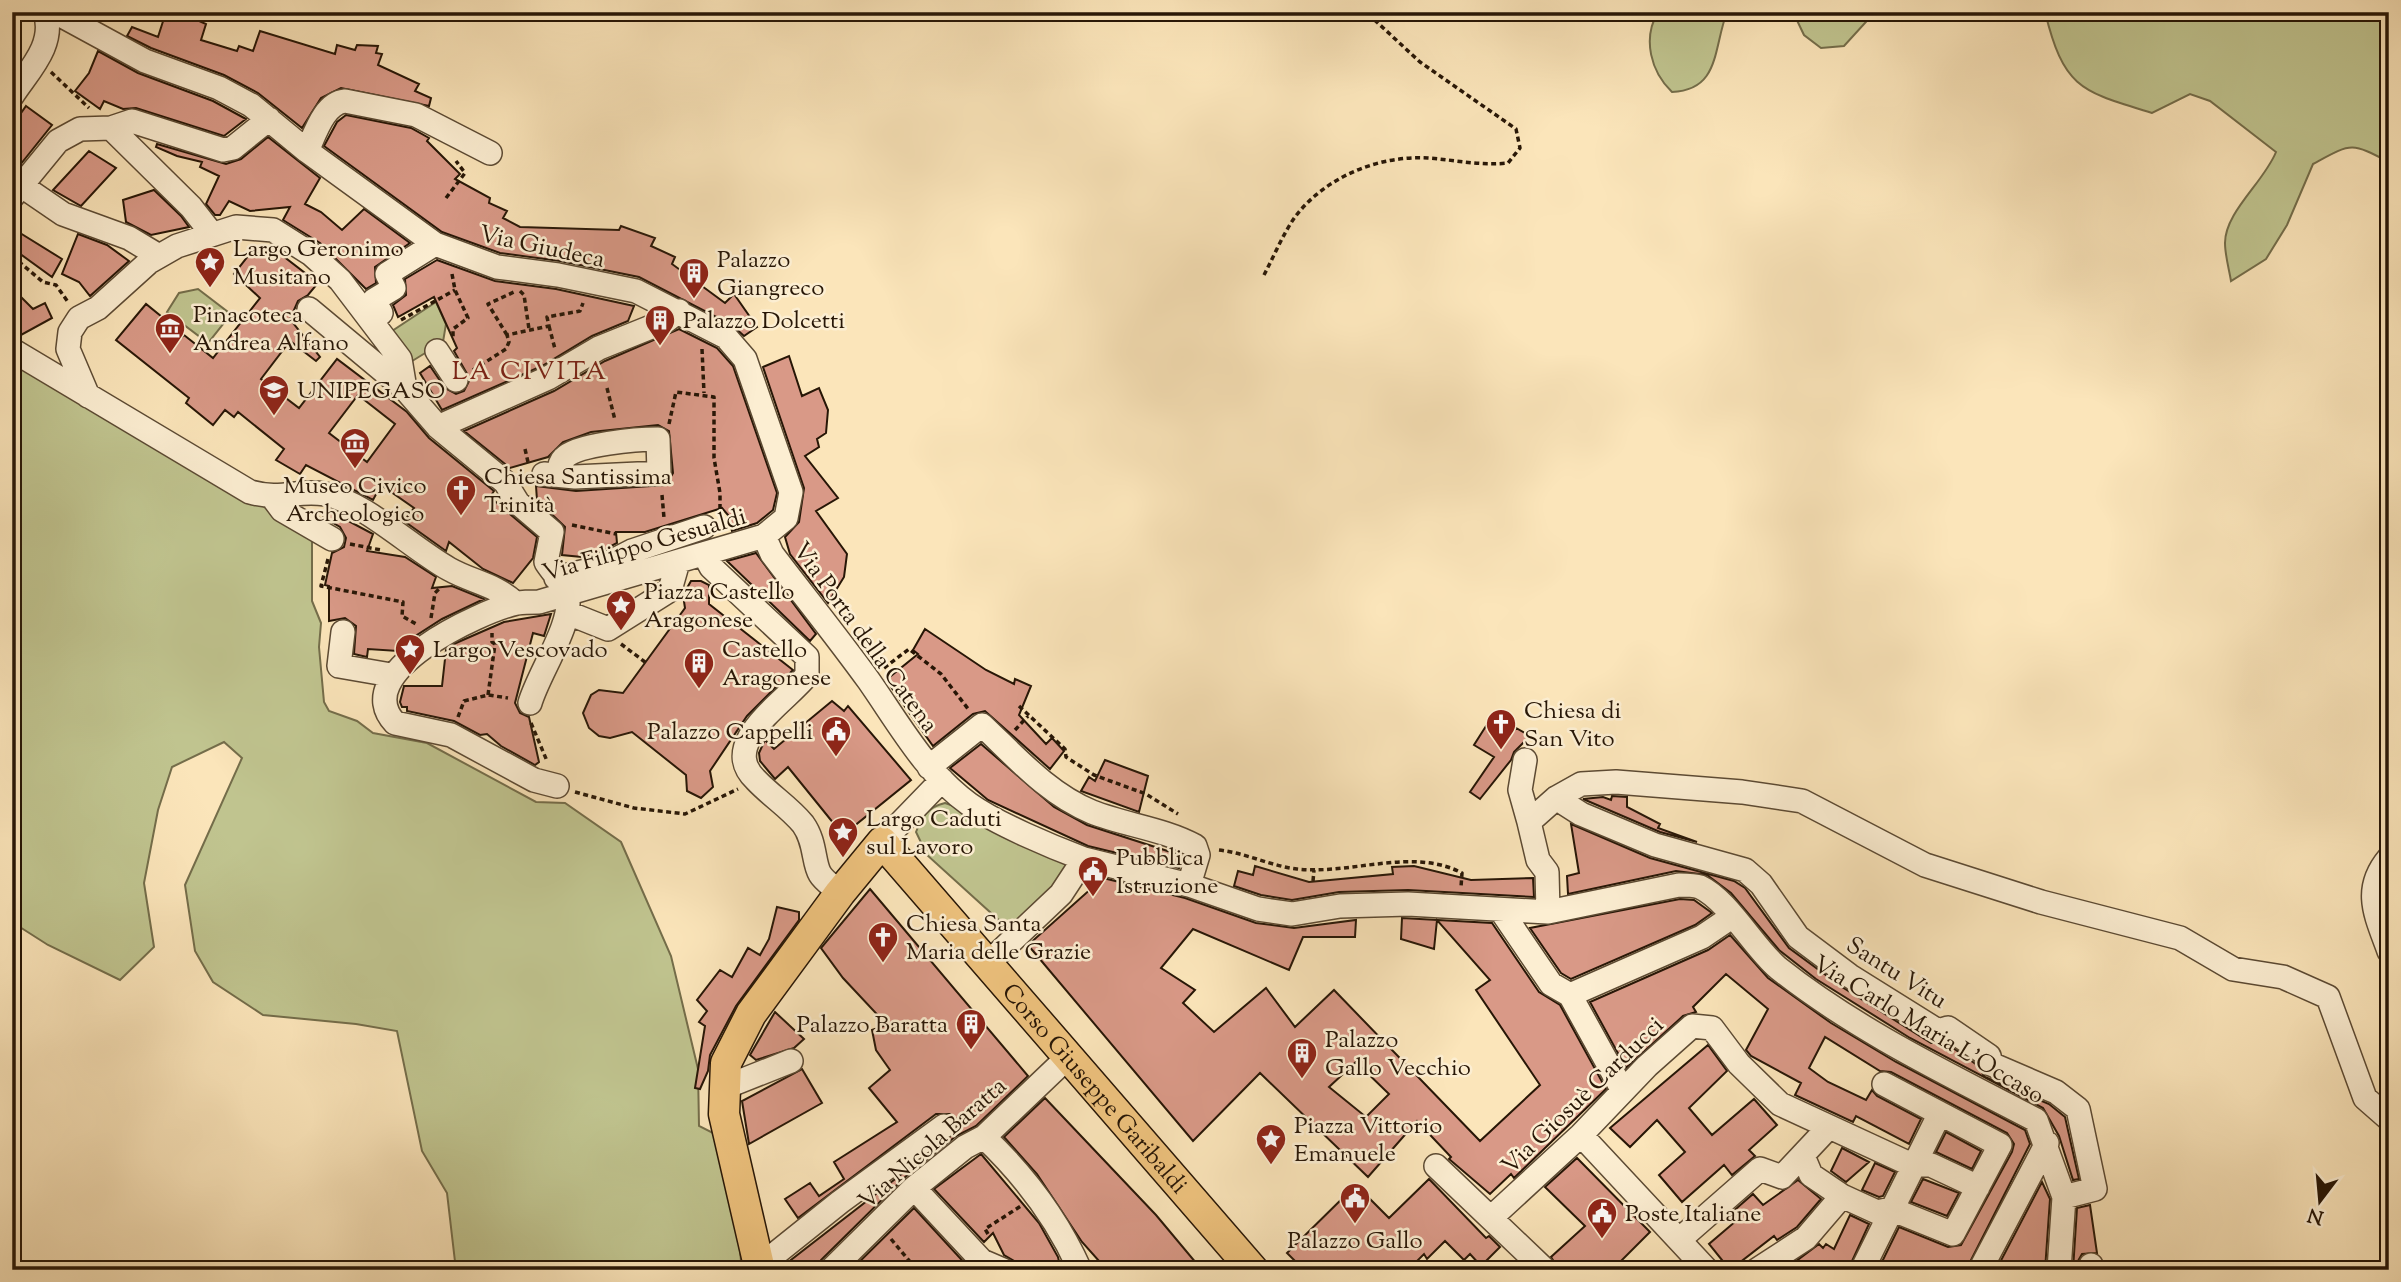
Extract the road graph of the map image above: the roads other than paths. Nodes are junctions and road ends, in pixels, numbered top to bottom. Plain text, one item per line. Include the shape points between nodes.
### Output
1 (45, 12) edge
2 (55, 12) edge
3 (25, 67) edge
4 (12, 96) edge
5 (269, 119) junction
6 (111, 128) junction
7 (307, 151) junction
8 (490, 153) dead end
9 (17, 192) edge
10 (212, 234) junction
11 (435, 244) junction
12 (159, 256) junction
13 (310, 309) dead end
14 (679, 311) junction
15 (377, 326) junction
16 (443, 344) dead end
17 (12, 351) edge
18 (456, 380) road end
19 (405, 390) junction
20 (88, 396) junction
21 (438, 427) junction
22 (546, 474) junction
23 (505, 482) junction
24 (273, 498) junction
25 (705, 527) road end
26 (764, 536) junction
27 (332, 540) road end
28 (704, 554) junction
29 (678, 562) junction
30 (564, 595) junction
31 (515, 603) junction
32 (343, 632) dead end
33 (391, 675) junction
34 (530, 703) road end
35 (1525, 760) dead end
36 (934, 780) junction
37 (557, 786) road end
38 (1556, 798) junction
39 (1529, 821) junction
40 (882, 842) junction
41 (2389, 858) edge
42 (1084, 859) junction
43 (1185, 884) junction
44 (840, 892) junction
45 (1502, 912) junction
46 (1548, 912) junction
47 (1733, 916) junction
48 (2389, 951) edge
49 (986, 964) junction
50 (1570, 995) junction
51 (1068, 1056) junction
52 (790, 1061) dead end
53 (1884, 1084) dead end
54 (723, 1088) junction
55 (1623, 1091) junction
56 (1939, 1115) junction
57 (2389, 1119) edge
58 (944, 1126) dead end
59 (1828, 1128) junction
60 (1581, 1135) junction
61 (984, 1137) junction
62 (2047, 1143) junction
63 (1803, 1156) junction
64 (1912, 1165) junction
65 (1436, 1166) dead end
66 (1978, 1187) junction
67 (915, 1188) junction
68 (1842, 1196) junction
69 (2064, 1197) junction
70 (1891, 1209) junction
71 (1493, 1216) junction
72 (1679, 1240) junction
73 (760, 1268) edge
74 (832, 1269) edge
75 (1001, 1269) edge
76 (1080, 1270) edge
77 (1253, 1270) edge
78 (1545, 1270) edge
79 (1707, 1270) edge
80 (1757, 1270) edge
81 (1862, 1270) edge
82 (1980, 1270) edge
83 (2059, 1270) edge

1 - 3 street via 47,38
2 - 5 street, Via Giudeca via 155,66 219,88
3 - 4 street
5 - 6 street via 233,148 223,150 132,121
5 - 7 street, Via Giudeca
6 - 9 street via 90,127 68,134
6 - 10 street via 191,206
7 - 8 street via 329,109 345,101 416,115
7 - 11 street, Via Giudeca
9 - 12 street
10 - 12 street
10 - 15 street via 236,227 273,230 340,280
11 - 14 street, Via Giudeca via 474,261 636,291
11 - 15 street via 387,274 394,288 374,300 382,313
12 - 20 street via 99,308 79,318 70,332 68,349
13 - 19 street
14 - 21 street via 548,378
14 - 26 street, Via Giudeca via 726,337 745,359 792,492 786,517
15 - 19 street via 400,359
16 - 18 street
17 - 20 street
19 - 21 street
20 - 24 street via 250,492
21 - 23 street
22 - 22 street via 570,454 658,439 659,474
22 - 23 street
23 - 30 street via 518,503 552,532 546,562
24 - 27 street via 282,510
24 - 31 street via 307,493 340,499 450,570 501,590
25 - 30 street via 631,552 599,568
26 - 28 street, Via Filippo Gesualdi
26 - 36 street, Via Porta della Catena via 772,554
28 - 29 street, Via Filippo Gesualdi
28 - 44 street via 711,567 804,652 809,662 804,680 746,741 743,759 754,779 794,813 807,831 819,874
29 - 30 street, Via Filippo Gesualdi
29 - 30 street via 670,590 608,629
30 - 31 street, Via Filippo Gesualdi
30 - 34 street
31 - 33 street via 434,636
32 - 33 street via 339,666
33 - 37 street via 386,695 389,718 395,723 451,735 534,780
35 - 39 street via 1520,790
36 - 40 street
36 - 42 street, Via Porta della Catena via 988,815
36 - 43 street via 982,725 1024,767 1068,800 1184,840 1204,853
38 - 39 street
38 - 57 street via 1581,784 1616,782 1742,792 1802,802 1925,865 2041,902 2180,938 2233,969 2283,977 2328,997 2365,1098
38 - 69 street, Santu Vitu via 1581,814 1655,845 1745,870 1798,937 1938,1031 1948,1028 1989,1056 1991,1064 2056,1092 2078,1109 2095,1189
39 - 46 street via 1538,860 1547,872
40 - 44 main road
40 - 49 main road, Corso Giuseppe Garibaldi
41 - 48 street via 2376,873 2372,901
42 - 43 street
42 - 49 street via 1061,894
43 - 45 street, Via Carlo Maria L'Occaso via 1258,909 1292,914 1372,904
44 - 54 main road via 751,1014 726,1063
45 - 46 street, Via Carlo Maria L'Occaso
45 - 50 street via 1551,984
46 - 47 street, Via Carlo Maria L'Occaso via 1679,885 1701,888
47 - 50 street via 1702,937
47 - 62 street, Via Carlo Maria L'Occaso via 1775,966 1833,1008 1928,1065 2036,1120
49 - 51 main road, Corso Giuseppe Garibaldi
50 - 55 street
51 - 61 street, Via Nicola Baratta
51 - 77 main road, Corso Giuseppe Garibaldi
52 - 54 street
53 - 56 street
54 - 73 main road via 723,1114
55 - 59 street, Via Giosuè Carducci via 1692,1026 1712,1028 1739,1064 1780,1104
55 - 60 street, Via Giosuè Carducci
56 - 64 street
56 - 66 street via 2000,1145
58 - 73 street
59 - 63 street
59 - 64 street
60 - 71 street, Via Giosuè Carducci
60 - 72 street
61 - 67 street, Via Nicola Baratta
61 - 76 street via 1037,1195 1067,1240
62 - 69 street, Via Carlo Maria L'Occaso
62 - 82 street
63 - 68 street via 1811,1175
63 - 72 street via 1782,1177 1760,1169
64 - 66 street via 1931,1166
64 - 70 street
65 - 71 street
66 - 70 street via 1953,1234
67 - 74 street, Via Nicola Baratta
67 - 75 street via 982,1261
68 - 70 street via 1877,1212
68 - 80 street via 1806,1238
69 - 83 street
70 - 81 street
71 - 78 street
72 - 79 street

